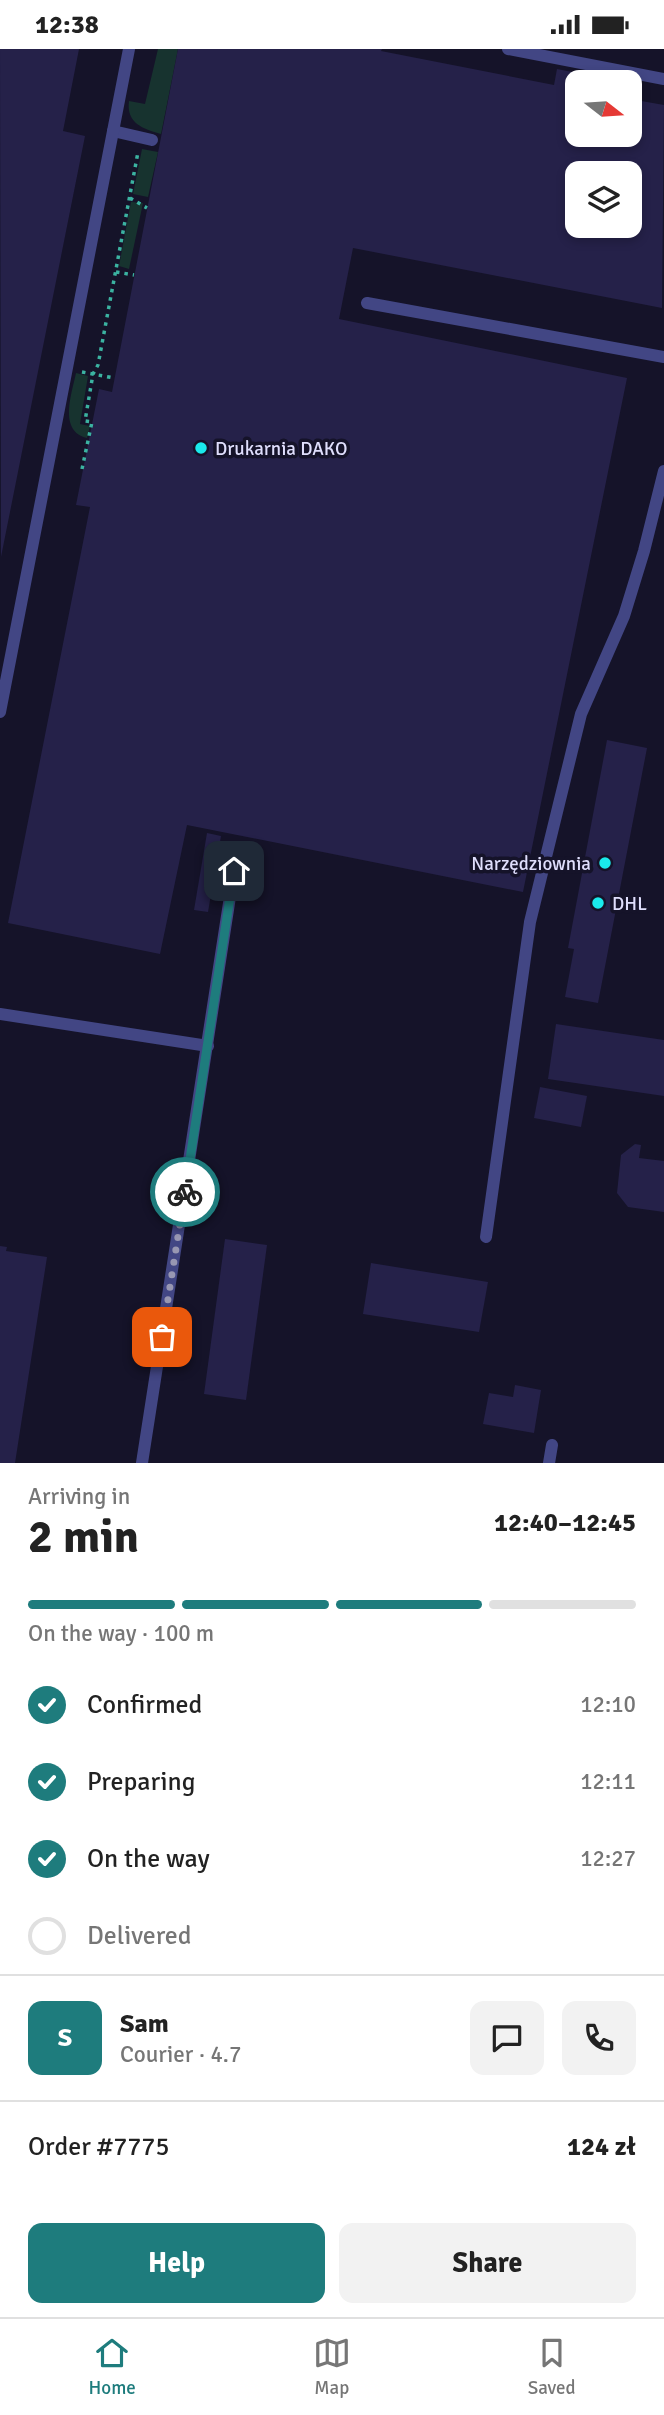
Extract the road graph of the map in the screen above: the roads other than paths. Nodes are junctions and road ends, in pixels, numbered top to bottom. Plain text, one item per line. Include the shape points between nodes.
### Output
1 (129, 49) edge
2 (508, 49) edge
3 (664, 79) edge
4 (113, 131) junction
5 (146, 138) road end
6 (367, 303) dead end
7 (664, 357) edge
8 (664, 471) edge
9 (5, 654) edge
10 (0, 712) edge
11 (234, 871) dead end
12 (0, 1014) edge
13 (208, 1045) junction
14 (485, 1237) dead end
15 (552, 1445) dead end
16 (142, 1463) edge
17 (549, 1463) edge

1 - 4 lane
2 - 3 lane
4 - 5 lane
4 - 9 lane
6 - 7 lane
8 - 14 lane via 624,616 581,714 530,922
9 - 10 lane
11 - 13 lane
12 - 13 lane
13 - 16 lane
15 - 17 lane

